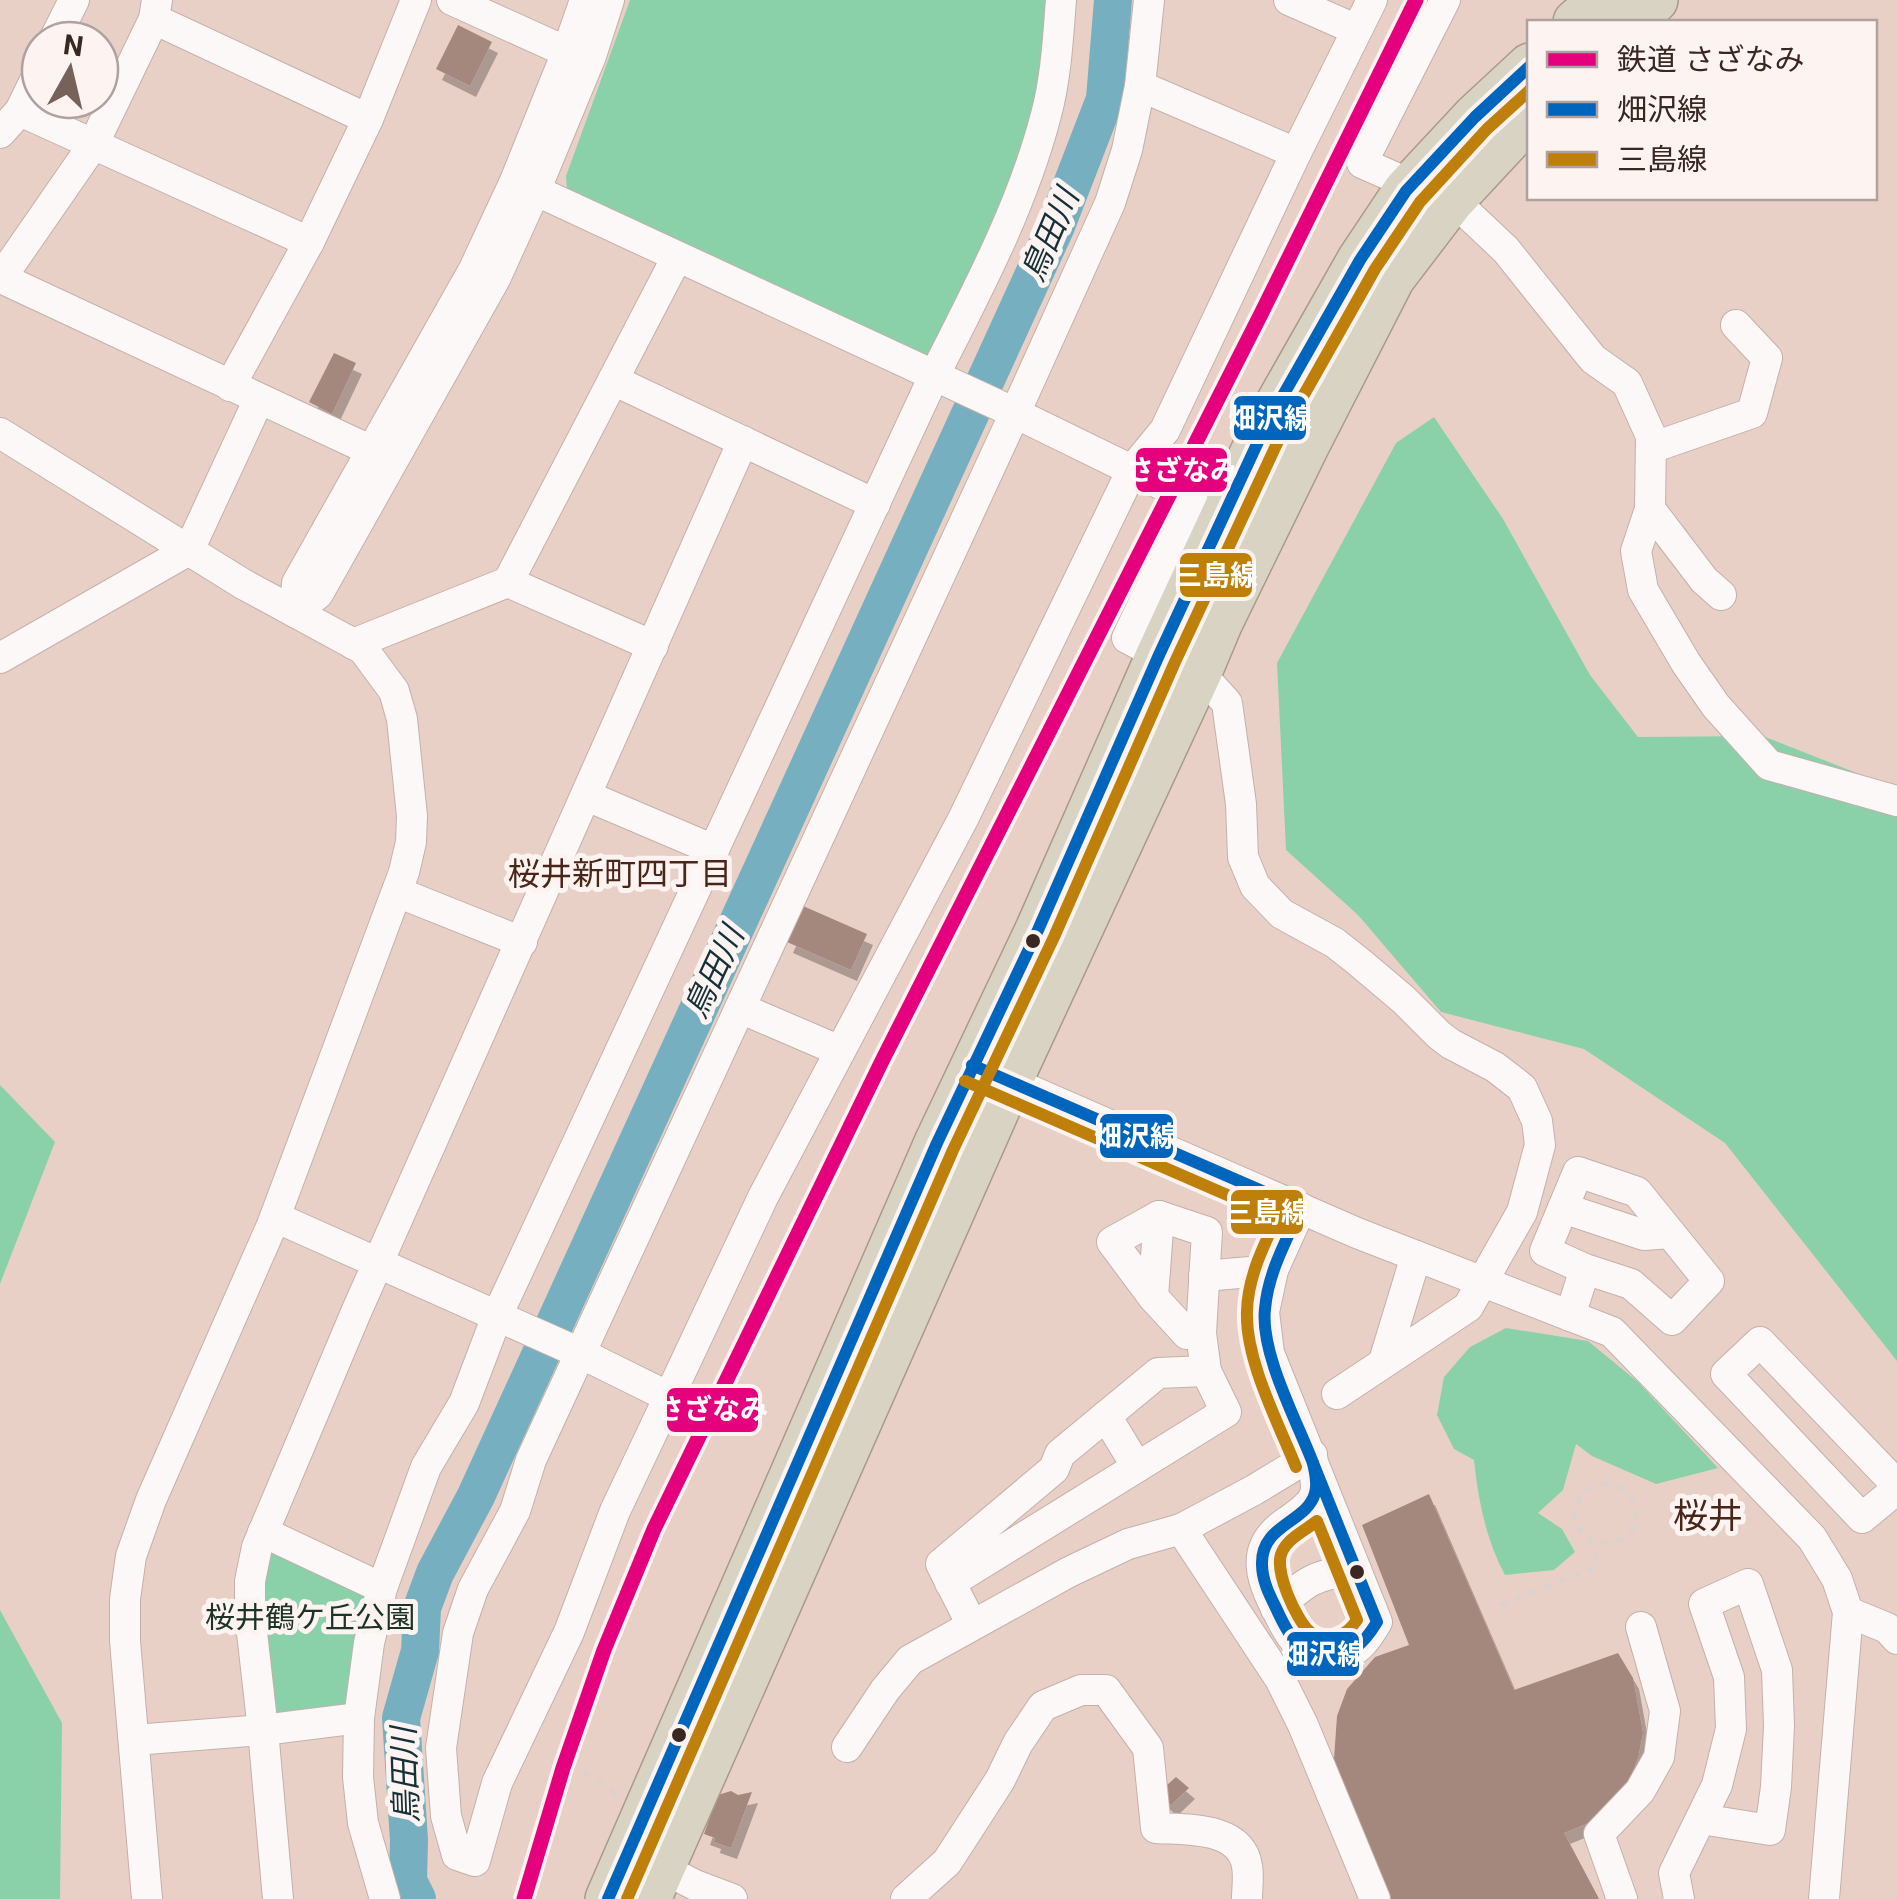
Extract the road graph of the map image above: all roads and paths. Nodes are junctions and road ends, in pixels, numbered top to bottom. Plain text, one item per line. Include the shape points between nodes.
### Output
1 (416, 0) edge
2 (452, 0) edge
3 (584, 0) edge
4 (609, 0) edge
5 (1061, 0) edge
6 (1149, 0) edge
7 (1288, 0) edge
8 (1372, 0) edge
9 (1445, 0) edge
10 (1602, 0) edge
11 (1655, 0) edge
12 (156, 10) edge
13 (1578, 20) edge
14 (1630, 20) edge
15 (1357, 30) junction
16 (567, 52) junction
17 (1527, 69) edge
18 (1140, 86) junction
19 (1527, 118) edge
20 (368, 119) junction
21 (10, 122) edge
22 (93, 146) junction
23 (1296, 153) junction
24 (525, 186) junction
25 (1432, 192) junction
26 (309, 242) junction
27 (677, 257) junction
28 (1736, 325) dead end
29 (613, 380) junction
30 (941, 380) junction
31 (230, 386) junction
32 (259, 399) junction
33 (1015, 413) junction
34 (0, 433) edge
35 (743, 442) junction
36 (1651, 448) junction
37 (370, 450) junction
38 (1132, 470) junction
39 (874, 504) junction
40 (1650, 508) junction
41 (189, 550) junction
42 (508, 582) junction
43 (1721, 594) dead end
44 (295, 612) junction
45 (353, 644) junction
46 (653, 646) junction
47 (0, 658) edge
48 (1179, 663) junction
49 (587, 796) junction
50 (1897, 801) edge
51 (714, 850) junction
52 (397, 892) junction
53 (522, 942) junction
54 (740, 1008) junction
55 (840, 1051) junction
56 (991, 1073) junction
57 (1300, 1208) junction
58 (1159, 1216) junction
59 (275, 1217) junction
60 (1252, 1217) dead end
61 (1260, 1236) dead end
62 (1416, 1256) junction
63 (378, 1263) junction
64 (1585, 1269) junction
65 (1274, 1270) junction
66 (1204, 1276) junction
67 (1482, 1282) junction
68 (1153, 1297) junction
69 (1570, 1316) junction
70 (503, 1318) junction
71 (1201, 1332) junction
72 (576, 1351) junction
73 (1384, 1361) junction
74 (1206, 1371) junction
75 (1337, 1394) dead end
76 (668, 1396) junction
77 (1106, 1416) junction
78 (1790, 1444) junction
79 (1312, 1455) junction
80 (1136, 1466) junction
81 (1757, 1482) junction
82 (1897, 1487) edge
83 (1181, 1529) junction
84 (263, 1532) junction
85 (1590, 1540) junction
86 (1356, 1570) junction
87 (950, 1583) junction
88 (382, 1588) junction
89 (1499, 1606) dead end
90 (1276, 1609) junction
91 (1848, 1612) junction
92 (972, 1626) junction
93 (1641, 1628) dead end
94 (1897, 1639) edge
95 (358, 1718) junction
96 (1780, 1726) junction
97 (263, 1730) junction
98 (1731, 1730) junction
99 (134, 1740) junction
100 (847, 1747) dead end
101 (570, 1762) dead end
102 (609, 1789) dead end
103 (1700, 1819) junction
104 (654, 1883) edge
105 (148, 1899) edge
106 (278, 1899) edge
107 (386, 1899) edge
108 (608, 1899) edge
109 (732, 1899) edge
110 (906, 1899) edge
111 (1247, 1899) edge
112 (1375, 1899) edge
113 (1622, 1899) edge
114 (1679, 1899) edge
115 (1824, 1899) edge

1 - 20 street
2 - 16 street
3 - 16 street
4 - 24 street via 591,56
5 - 30 street via 1048,111 1004,237
6 - 18 street
7 - 15 street
8 - 15 street
9 - 25 street via 1362,163
10 - 13 highway
11 - 14 highway
12 - 20 street
12 - 22 street
15 - 23 street
16 - 24 street
17 - 25 highway via 1475,118
18 - 23 street
18 - 33 street via 1110,203
19 - 25 highway
20 - 26 street
21 - 22 street
22 - 26 street
22 - 31 street via 1,278
23 - 38 street via 1165,430
24 - 27 street
24 - 37 street
24 - 44 street via 495,279 318,594
25 - 36 street via 1506,250 1593,359 1627,382 1652,436
25 - 48 highway via 1220,622
26 - 31 street
27 - 29 street
27 - 30 street
28 - 36 street via 1766,358 1752,414
29 - 35 street
29 - 42 street
30 - 33 street
30 - 39 street
31 - 32 street
32 - 37 street
32 - 41 street
33 - 38 street
33 - 54 street
34 - 41 street
35 - 39 street
35 - 46 street
36 - 40 street
37 - 44 street via 297,583
38 - 48 street via 1193,500 1127,638
38 - 55 street via 963,818
39 - 51 street
40 - 43 street
40 - 50 street via 1636,551 1643,590 1716,706 1769,765
41 - 44 street
41 - 47 street
42 - 45 street
42 - 46 street
44 - 45 street
45 - 52 street via 394,692 402,719 412,816
46 - 49 street
48 - 56 highway
48 - 67 street via 1227,704 1244,857 1254,886 1282,914 1360,962 1439,1035 1522,1088 1540,1145 1522,1212
49 - 51 street
49 - 53 street
51 - 70 street
52 - 53 street
52 - 59 street
53 - 63 street
54 - 55 street
54 - 72 street
55 - 76 street
56 - 57 street
56 - 104 highway
56 - 108 highway
57 - 62 street
57 - 65 street
58 - 66 street via 1207,1232
58 - 68 street
58 - 68 street via 1112,1242
59 - 63 street
59 - 99 street via 131,1556 125,1642
60 - 61 path
62 - 67 street
62 - 73 street
63 - 70 street
63 - 84 street
64 - 64 street via 1545,1250 1563,1208 1644,1235 1670,1233 1709,1281 1672,1320 1630,1284
64 - 69 street
65 - 66 street
65 - 79 street via 1264,1312 1269,1353
66 - 71 street
67 - 69 street
67 - 73 street via 1468,1307
68 - 71 street via 1187,1334
69 - 81 street via 1612,1332
70 - 72 street
70 - 88 street via 426,1468
71 - 74 street
72 - 76 street
72 - 76 street via 515,1511 473,1588 458,1633 441,1748 446,1816 457,1854 476,1861 497,1783
73 - 75 street
74 - 77 street via 1158,1372
74 - 80 street via 1226,1412
77 - 80 street
77 - 87 street via 941,1564
78 - 81 street
78 - 82 street via 1862,1518
78 - 82 street via 1726,1374 1760,1342
79 - 83 street
79 - 86 street
79 - 90 street via 1316,1493 1274,1530 1261,1554 1263,1584
80 - 87 street
81 - 91 street via 1812,1538 1838,1579
83 - 92 street via 1128,1544
83 - 112 street via 1280,1679
84 - 88 street
84 - 97 street via 250,1581 250,1616
85 - 85 path via 1580,1531 1576,1504 1594,1485 1621,1488 1636,1510 1628,1535 1603,1545
85 - 89 path via 1598,1566
86 - 90 street via 1303,1584
86 - 90 street via 1377,1622 1364,1643 1344,1655 1312,1654 1294,1642
87 - 92 street
88 - 95 street
91 - 94 street via 1888,1628
91 - 115 street
92 - 100 street via 910,1660
93 - 113 street via 1665,1711 1659,1757 1640,1791 1599,1834
95 - 97 street
95 - 107 street via 363,1822
96 - 98 street
96 - 98 street via 1777,1670 1748,1584 1704,1604 1728,1677
96 - 103 street via 1770,1830
97 - 99 street
97 - 106 street
98 - 103 street
99 - 105 street
101 - 102 path
103 - 114 street via 1674,1873
104 - 109 street via 696,1885
110 - 111 street via 947,1862 1043,1706 1081,1690 1106,1690 1148,1748 1156,1828 1208,1832 1236,1844 1247,1862

